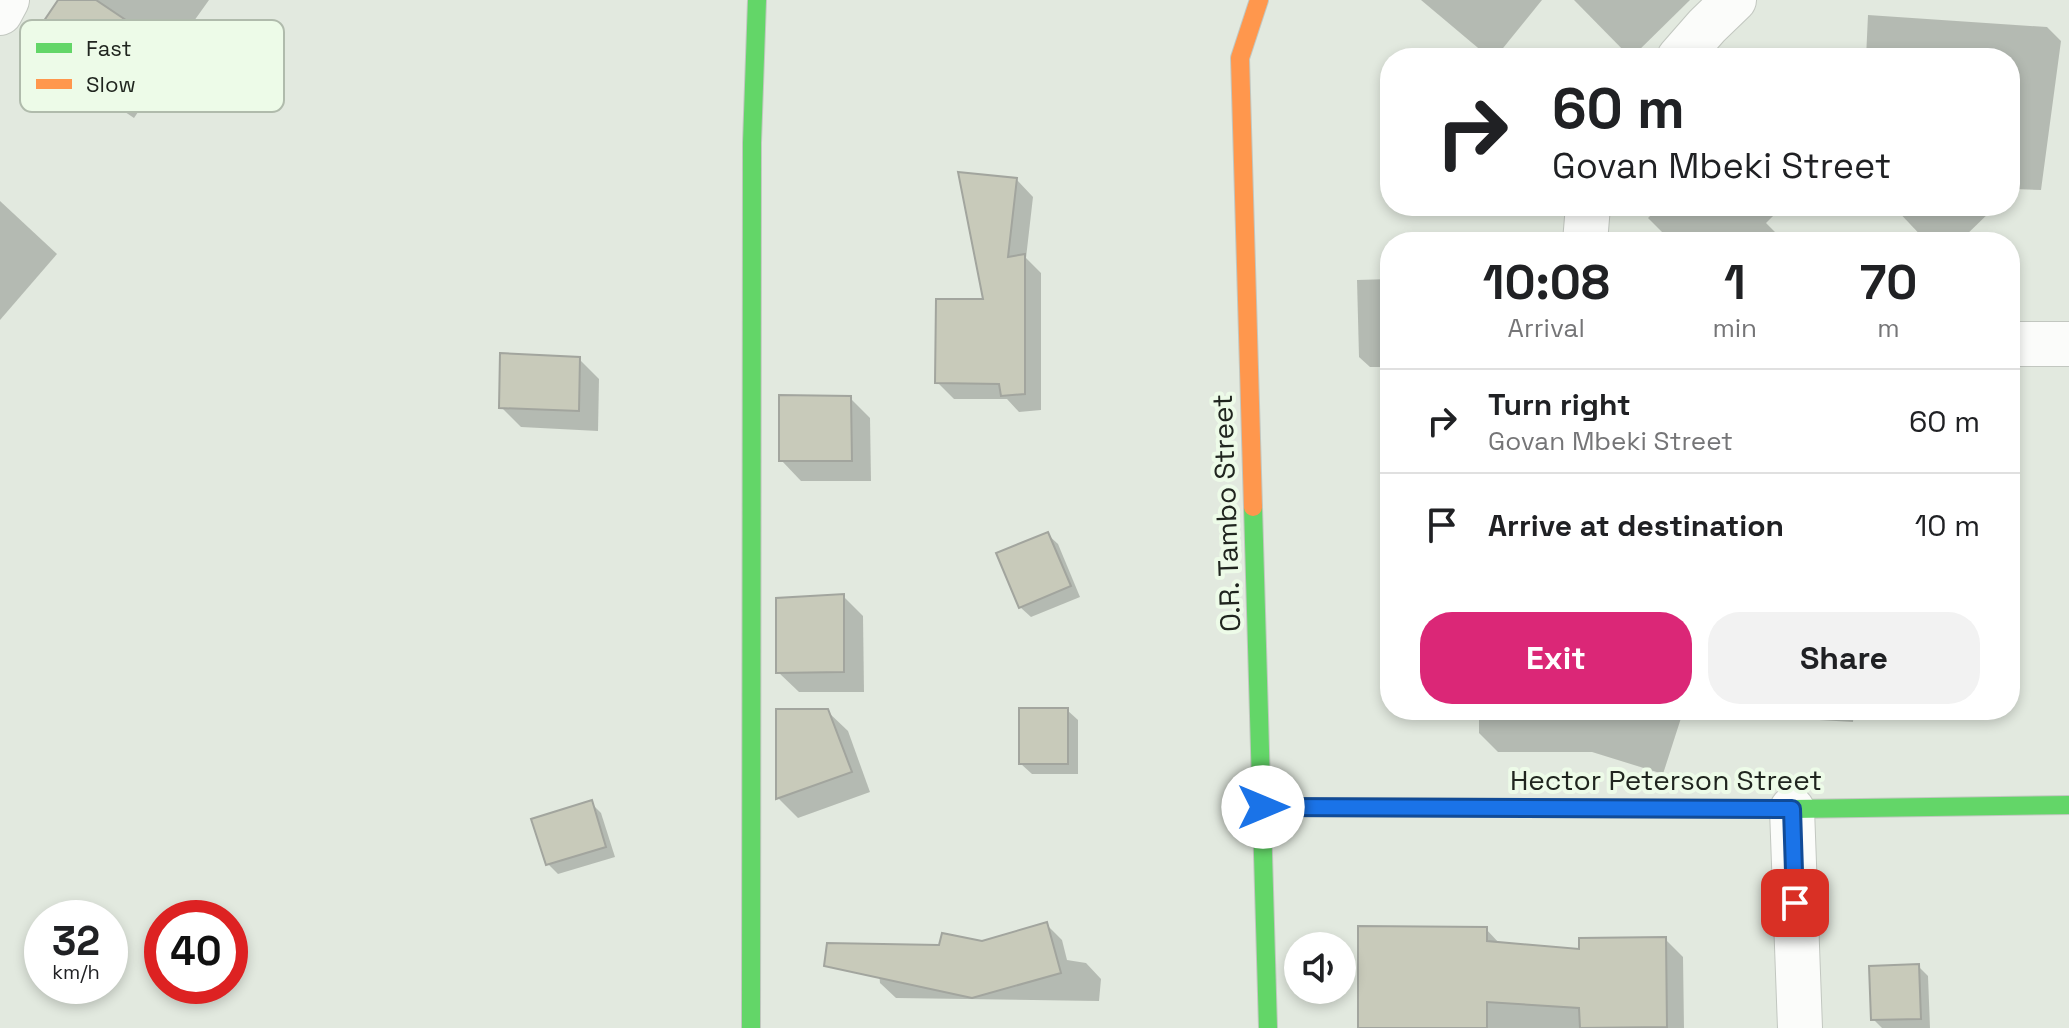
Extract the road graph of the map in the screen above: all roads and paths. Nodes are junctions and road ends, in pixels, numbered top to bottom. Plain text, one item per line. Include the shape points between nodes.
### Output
1 (7, 0) edge
2 (757, 0) edge
3 (1259, 0) edge
4 (1734, 0) edge
5 (0, 13) edge
6 (1688, 48) edge
7 (2020, 344) edge
8 (2069, 344) edge
9 (2069, 805) edge
10 (1263, 807) junction
11 (1792, 809) junction
12 (751, 1028) edge
13 (1268, 1028) edge
14 (1800, 1028) edge

1 - 5 street
2 - 12 street via 752,143
3 - 10 street, O.R. Tambo Street via 1240,58
4 - 6 street
7 - 8 street
9 - 11 street, Hector Peterson Street
10 - 11 street, Hector Peterson Street
10 - 13 street, O.R. Tambo Street
11 - 14 street

